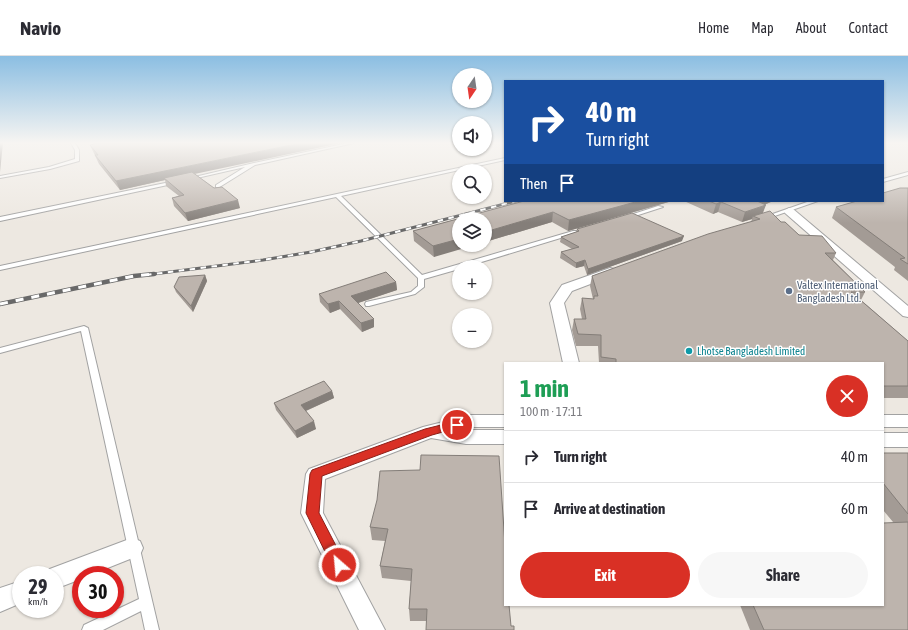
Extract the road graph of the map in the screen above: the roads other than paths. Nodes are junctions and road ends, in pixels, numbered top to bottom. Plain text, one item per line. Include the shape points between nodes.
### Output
1 (40, 170) edge
2 (227, 170) edge
3 (245, 170) edge
4 (451, 170) edge
5 (908, 173) edge
6 (0, 177) edge
7 (884, 181) edge
8 (218, 186) edge
9 (337, 195) junction
10 (812, 202) edge
11 (660, 207) dead end
12 (789, 211) junction
13 (623, 218) edge
14 (0, 219) edge
15 (755, 221) edge
16 (586, 229) edge
17 (0, 268) edge
18 (620, 268) edge
19 (421, 278) junction
20 (369, 304) dead end
21 (908, 313) edge
22 (0, 351) edge
23 (571, 362) edge
24 (504, 420) edge
25 (884, 421) edge
26 (908, 422) edge
27 (429, 432) junction
28 (504, 437) edge
29 (884, 440) edge
30 (908, 440) edge
31 (132, 548) junction
32 (64, 574) edge
33 (12, 595) edge
34 (0, 600) edge
35 (145, 603) junction
36 (89, 630) edge
37 (152, 630) edge
38 (372, 630) edge

1 - 6 lane
2 - 14 lane
3 - 8 lane
4 - 9 lane
5 - 7 lane
9 - 17 lane
9 - 19 lane
10 - 12 lane
11 - 13 lane
12 - 15 lane
12 - 21 street
16 - 19 lane
18 - 23 street via 567,288 561,295 557,303
19 - 20 lane via 421,287 413,293
22 - 31 lane via 84,328
24 - 27 street via 471,421
25 - 26 street
27 - 28 street via 466,437
27 - 38 street via 316,474 312,513
29 - 30 street
31 - 32 street
31 - 35 lane
33 - 34 street
35 - 36 lane
35 - 37 lane

